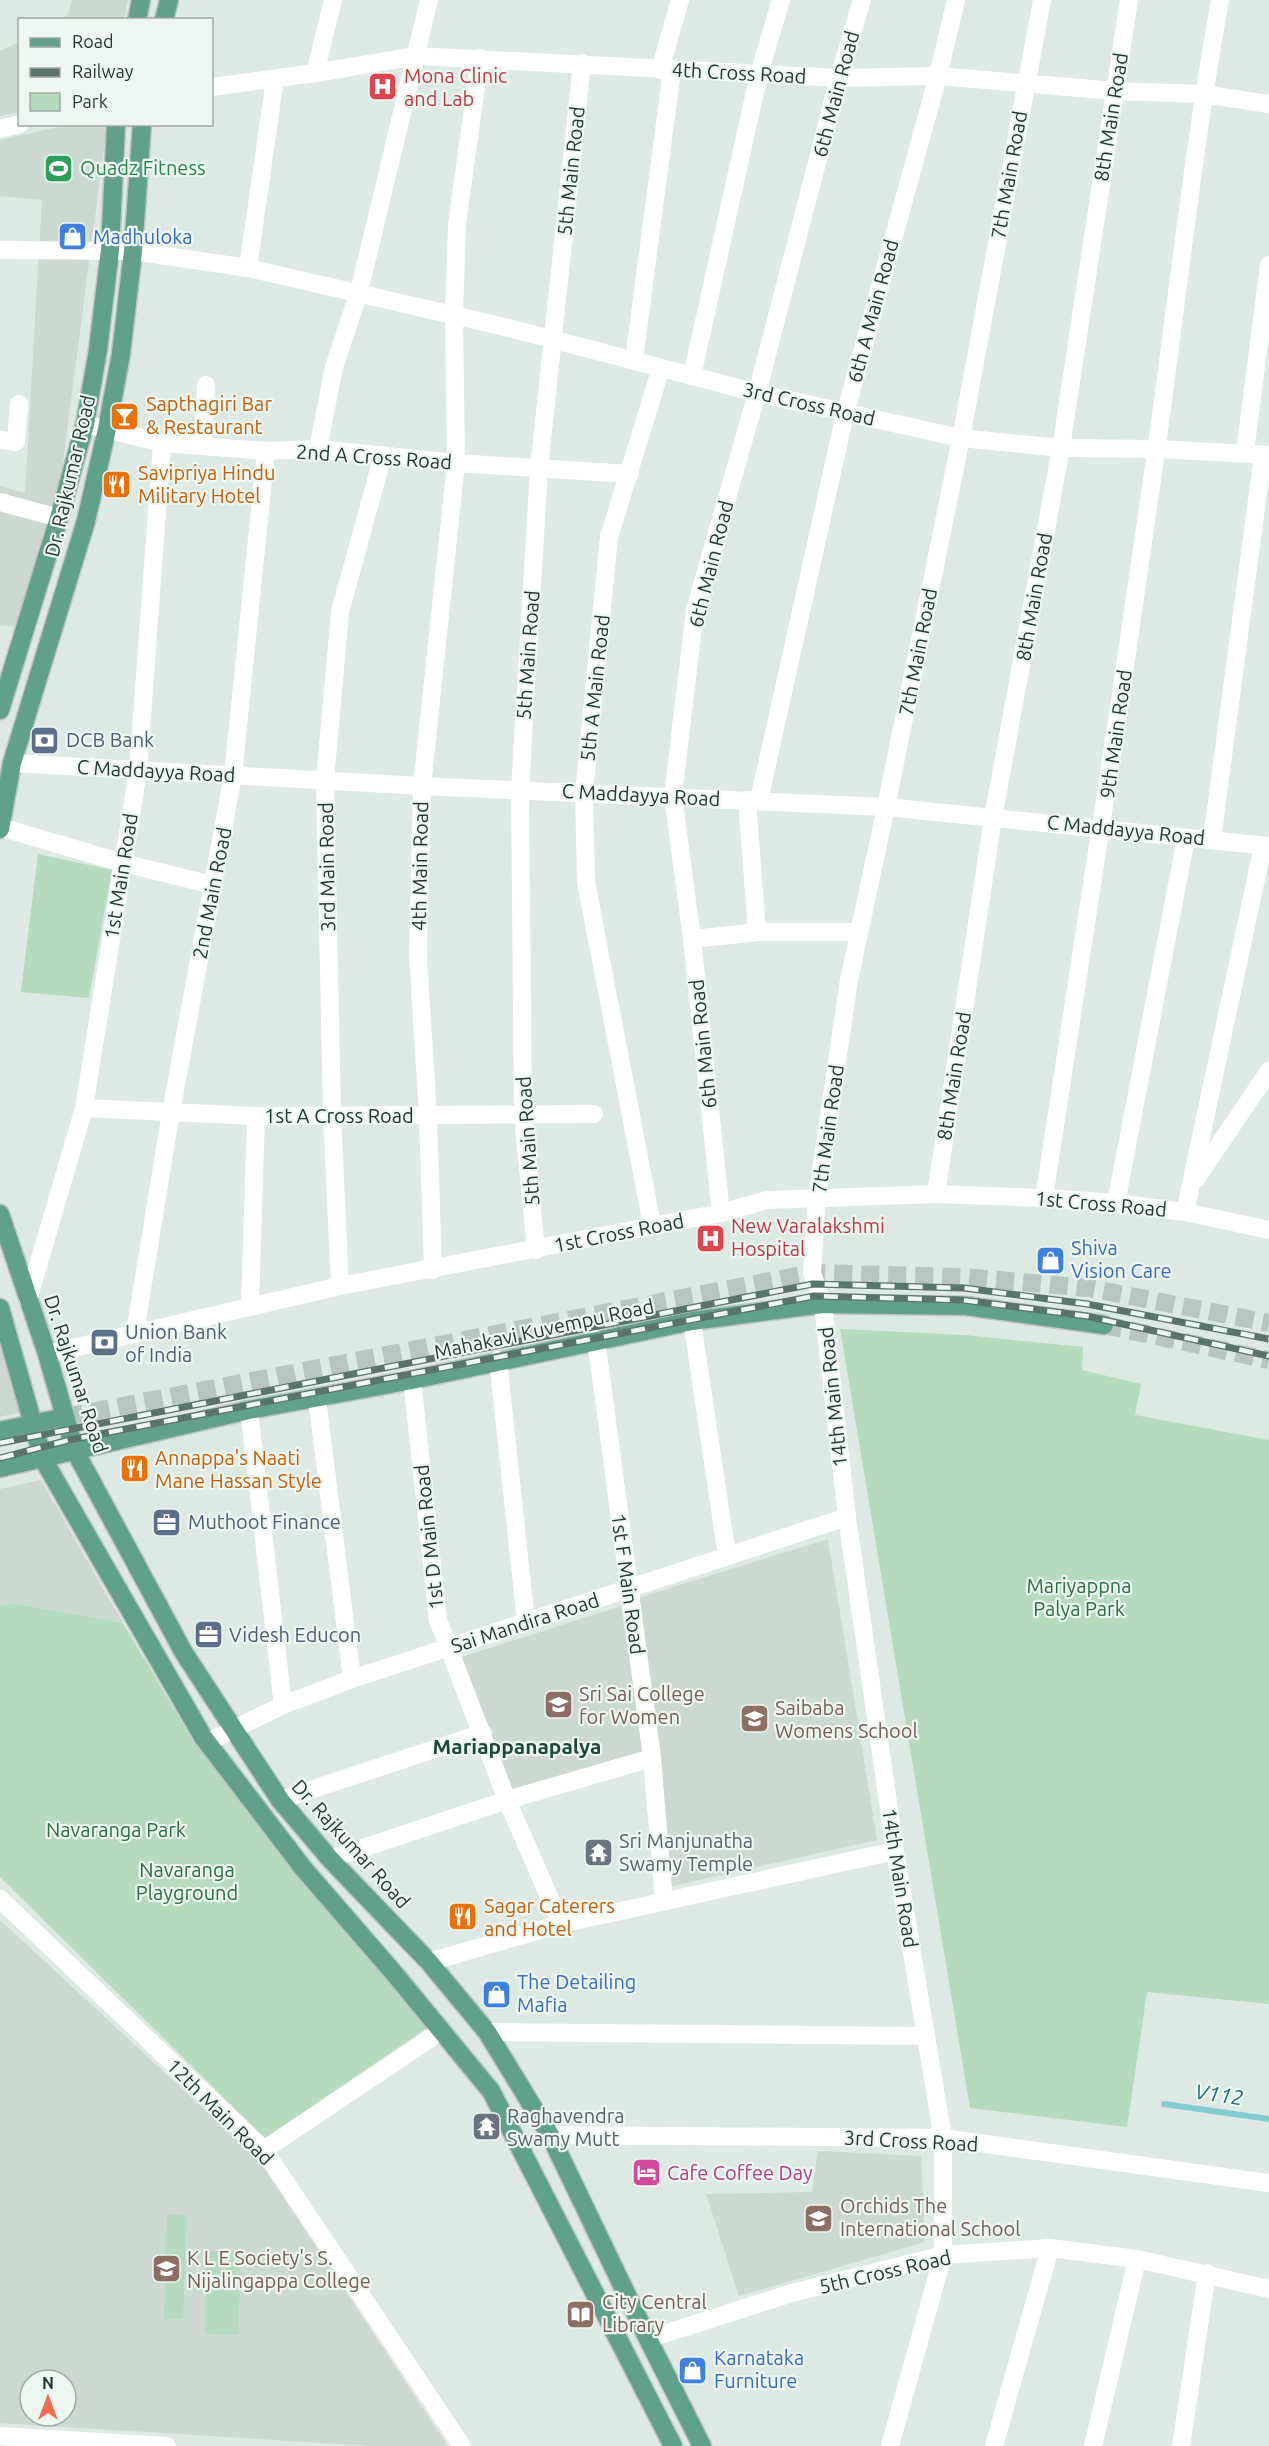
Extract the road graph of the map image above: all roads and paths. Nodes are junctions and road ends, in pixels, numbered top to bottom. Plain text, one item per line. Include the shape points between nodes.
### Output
1 (141, 0) edge
2 (169, 0) edge
3 (333, 0) edge
4 (429, 0) edge
5 (680, 0) edge
6 (780, 0) edge
7 (862, 0) edge
8 (956, 0) edge
9 (1042, 0) edge
10 (1129, 0) edge
11 (1220, 0) edge
12 (137, 18) edge
13 (164, 18) edge
14 (416, 56) junction
15 (480, 58) junction
16 (582, 63) junction
17 (666, 70) junction
18 (315, 73) junction
19 (759, 74) junction
20 (938, 76) junction
21 (839, 78) junction
22 (275, 79) junction
23 (1026, 83) junction
24 (213, 87) edge
25 (1114, 91) junction
26 (1203, 94) junction
27 (1269, 104) edge
28 (18, 124) edge
29 (116, 126) edge
30 (142, 126) edge
31 (0, 129) edge
32 (0, 250) edge
33 (110, 250) junction
34 (133, 251) junction
35 (1269, 265) edge
36 (248, 268) junction
37 (358, 292) junction
38 (454, 315) junction
39 (554, 340) junction
40 (634, 360) junction
41 (661, 368) junction
42 (692, 376) junction
43 (206, 385) dead end
44 (758, 393) junction
45 (19, 404) dead end
46 (845, 414) junction
47 (85, 424) junction
48 (107, 429) junction
49 (961, 438) junction
50 (0, 440) edge
51 (162, 443) junction
52 (203, 446) junction
53 (318, 448) junction
54 (1061, 448) junction
55 (1157, 448) junction
56 (266, 451) junction
57 (1259, 454) edge
58 (383, 455) junction
59 (456, 463) junction
60 (539, 469) junction
61 (630, 474) junction
62 (0, 502) edge
63 (59, 518) junction
64 (86, 521) junction
65 (0, 710) edge
66 (12, 763) junction
67 (138, 771) junction
68 (233, 775) junction
69 (325, 780) junction
70 (422, 786) junction
71 (520, 789) junction
72 (584, 793) junction
73 (674, 796) junction
74 (753, 800) junction
75 (886, 807) junction
76 (993, 818) junction
77 (0, 828) edge
78 (1102, 829) junction
79 (1186, 838) junction
80 (1212, 839) junction
81 (1266, 846) edge
82 (123, 863) junction
83 (213, 885) junction
84 (756, 932) junction
85 (859, 932) junction
86 (692, 939) junction
87 (1269, 1071) edge
88 (84, 1108) junction
89 (171, 1112) junction
90 (594, 1114) dead end
91 (332, 1115) junction
92 (256, 1116) junction
93 (428, 1116) junction
94 (523, 1116) junction
95 (1190, 1188) junction
96 (936, 1194) junction
97 (817, 1198) junction
98 (1044, 1198) junction
99 (1116, 1203) junction
100 (1185, 1212) junction
101 (721, 1213) junction
102 (0, 1214) edge
103 (652, 1225) junction
104 (1269, 1229) edge
105 (536, 1250) junction
106 (433, 1270) junction
107 (340, 1286) junction
108 (28, 1300) junction
109 (250, 1305) junction
110 (823, 1305) junction
111 (0, 1308) edge
112 (692, 1321) junction
113 (1104, 1324) tunnel mouth
114 (135, 1332) junction
115 (596, 1339) junction
116 (47, 1354) junction
117 (498, 1360) junction
118 (412, 1380) junction
119 (317, 1398) junction
120 (249, 1410) junction
121 (65, 1417) junction
122 (33, 1423) junction
123 (0, 1431) edge
124 (75, 1451) junction
125 (43, 1459) junction
126 (0, 1468) edge
127 (847, 1517) junction
128 (727, 1556) junction
129 (628, 1589) junction
130 (525, 1622) junction
131 (450, 1647) junction
132 (352, 1679) junction
133 (283, 1704) junction
134 (232, 1729) junction
135 (483, 1733) junction
136 (208, 1742) junction
137 (652, 1758) junction
138 (280, 1800) junction
139 (507, 1800) junction
140 (895, 1851) junction
141 (330, 1859) junction
142 (0, 1899) edge
143 (664, 1901) junction
144 (561, 1924) junction
145 (429, 1962) junction
146 (441, 2031) junction
147 (487, 2031) junction
148 (925, 2036) junction
149 (550, 2135) junction
150 (943, 2138) junction
151 (264, 2150) junction
152 (1269, 2183) edge
153 (1050, 2248) junction
154 (943, 2255) junction
155 (1137, 2259) junction
156 (1207, 2273) junction
157 (1269, 2289) edge
158 (648, 2339) junction
159 (0, 2436) edge
160 (167, 2446) edge
161 (462, 2446) edge
162 (673, 2446) edge
163 (702, 2446) edge
164 (890, 2446) edge
165 (994, 2446) edge
166 (1094, 2446) edge
167 (1181, 2446) edge

1 - 12 main road
2 - 13 main road
3 - 18 street
4 - 14 street
5 - 17 street
6 - 19 street
7 - 21 street, 6th Main Road
8 - 20 street, 6th A Main Road
9 - 23 street, 7th Main Road
10 - 25 street, 8th Main Road
11 - 26 street
14 - 15 street, 4th Cross Road
14 - 18 street, 4th Cross Road
14 - 37 street
15 - 16 street, 4th Cross Road
15 - 38 street, 4th Main Road via 457,224
16 - 17 street, 4th Cross Road
16 - 39 street, 5th Main Road
17 - 19 street, 4th Cross Road
17 - 40 street
18 - 22 street, 4th Cross Road
19 - 21 street, 4th Cross Road
19 - 42 street
20 - 21 street, 4th Cross Road
20 - 23 street, 4th Cross Road
20 - 46 street, 6th A Main Road
21 - 44 street, 6th Main Road
22 - 24 street, 4th Cross Road
22 - 36 street
23 - 25 street, 4th Cross Road
23 - 49 street, 7th Main Road
25 - 26 street, 4th Cross Road
25 - 54 street, 8th Main Road
26 - 27 street, 4th Cross Road
26 - 55 street, 9th Main Road
28 - 31 street
29 - 33 main road, Dr. Rajkumar Road
30 - 34 main road, Dr. Rajkumar Road
32 - 33 street
33 - 34 street
33 - 47 main road, Dr. Rajkumar Road
34 - 36 street, 3rd Cross Road
34 - 48 main road, Dr. Rajkumar Road via 121,354
35 - 57 street
36 - 37 street, 3rd Cross Road
37 - 38 street, 3rd Cross Road
37 - 53 street via 334,367
38 - 39 street, 3rd Cross Road
38 - 59 street, 4th Main Road
39 - 40 street, 3rd Cross Road
39 - 60 street, 5th Main Road
40 - 41 street, 3rd Cross Road
41 - 42 street, 3rd Cross Road
41 - 61 street, 5th A Main Road
42 - 44 street, 3rd Cross Road
43 - 52 street
44 - 46 street, 3rd Cross Road
44 - 73 street, 6th Main Road via 695,610
45 - 50 street via 16,442
46 - 49 street, 3rd Cross Road
46 - 74 street, 6th A Main Road
47 - 48 street, 2nd A Cross Road
47 - 63 main road, Dr. Rajkumar Road
48 - 51 street, 2nd A Cross Road
48 - 64 main road, Dr. Rajkumar Road
49 - 54 street, 3rd Cross Road
49 - 75 street, 7th Main Road
51 - 52 street, 2nd A Cross Road
51 - 67 street, 1st Main Road
52 - 56 street, 2nd A Cross Road
53 - 56 street, 2nd A Cross Road
53 - 58 street, 2nd A Cross Road
54 - 55 street, 3rd Cross Road
54 - 76 street, 8th Main Road
55 - 57 street, 3rd Cross Road
55 - 78 street, 9th Main Road
56 - 68 street, 2nd Main Road
57 - 80 street
58 - 59 street, 2nd A Cross Road
58 - 69 street, 3rd Main Road via 340,612
59 - 60 street, 2nd A Cross Road
59 - 70 street, 4th Main Road
60 - 61 street, 2nd A Cross Road
60 - 71 street, 5th Main Road
61 - 72 street, 5th A Main Road via 609,537
62 - 63 street
63 - 64 main road
63 - 65 main road, Dr. Rajkumar Road
64 - 66 main road, Dr. Rajkumar Road
66 - 67 street, C Maddayya Road
66 - 77 main road, Dr. Rajkumar Road
67 - 68 street, C Maddayya Road
67 - 82 street, 1st Main Road
68 - 69 street, C Maddayya Road
68 - 83 street, 2nd Main Road
69 - 70 street, C Maddayya Road
69 - 91 street, 3rd Main Road
70 - 71 street, C Maddayya Road
70 - 93 street, 4th Main Road via 418,956
71 - 72 street, C Maddayya Road
71 - 94 street, 5th Main Road
72 - 73 street, C Maddayya Road
72 - 103 street, 5th A Main Road via 586,882
73 - 74 street, C Maddayya Road
73 - 86 street, 6th Main Road
74 - 75 street, C Maddayya Road
74 - 84 street, 6th A Main Road
75 - 76 street, C Maddayya Road
75 - 85 street, 7th Main Road
76 - 78 street, C Maddayya Road
76 - 96 street, 8th Main Road
77 - 82 street
78 - 79 street, C Maddayya Road
78 - 98 street, 9th Main Road
79 - 80 street, C Maddayya Road
79 - 99 street
80 - 81 street, C Maddayya Road
81 - 95 street
82 - 83 street
82 - 88 street, 1st Main Road
83 - 89 street, 2nd Main Road
84 - 85 street
84 - 86 street
85 - 97 street, 7th Main Road
86 - 101 street, 6th Main Road
87 - 95 street
88 - 89 street, 1st A Cross Road
88 - 108 street, 1st Main Road
89 - 92 street, 1st A Cross Road
89 - 114 street, 2nd Main Road
90 - 94 street, 1st A Cross Road
91 - 92 street, 1st A Cross Road
91 - 93 street, 1st A Cross Road
91 - 107 street, 3rd Main Road
92 - 109 street
93 - 94 street, 1st A Cross Road
93 - 106 street, 4th Main Road
94 - 105 street, 5th Main Road
95 - 100 street
96 - 97 street, 1st Cross Road
96 - 98 street, 1st Cross Road
97 - 101 street, 1st Cross Road via 767,1200
97 - 110 street, 7th Main Road via 812,1273
98 - 99 street, 1st Cross Road
99 - 100 street, 1st Cross Road
100 - 104 street, 1st Cross Road
101 - 103 street, 1st Cross Road
102 - 108 main road, Dr. Rajkumar Road
103 - 105 street, 1st Cross Road
105 - 106 street, 1st Cross Road
106 - 107 street, 1st Cross Road
107 - 109 street, 1st Cross Road
108 - 116 main road, Dr. Rajkumar Road
109 - 114 street, 1st Cross Road
110 - 112 main road, Mahakavi Kuvempu Road
110 - 113 main road, Mahakavi Kuvempu Road via 966,1306
110 - 127 street, 14th Main Road
111 - 122 main road
112 - 115 main road, Mahakavi Kuvempu Road
112 - 128 street
114 - 116 street, 1st Cross Road
115 - 117 main road, Mahakavi Kuvempu Road
115 - 129 street, 1st F Main Road
116 - 121 main road, Dr. Rajkumar Road
117 - 118 main road, Mahakavi Kuvempu Road
117 - 130 street
118 - 119 main road, Mahakavi Kuvempu Road
118 - 131 street, 1st D Main Road via 438,1620
119 - 120 main road, Mahakavi Kuvempu Road
119 - 132 street
120 - 124 main road, Mahakavi Kuvempu Road
120 - 133 street
121 - 122 main road
121 - 124 main road, Dr. Rajkumar Road
122 - 123 main road
122 - 125 main road
124 - 125 main road, Mahakavi Kuvempu Road
124 - 134 main road, Dr. Rajkumar Road via 184,1653
125 - 126 main road, Mahakavi Kuvempu Road
125 - 136 main road
127 - 128 street, Sai Mandira Road
127 - 140 street, 14th Main Road
128 - 129 street, Sai Mandira Road
129 - 130 street, Sai Mandira Road
129 - 137 street, 1st F Main Road
130 - 131 street, Sai Mandira Road
131 - 132 street, Sai Mandira Road
131 - 135 street, 1st D Main Road
132 - 133 street, Sai Mandira Road
133 - 134 street, Sai Mandira Road
134 - 136 street, Sai Mandira Road
134 - 138 main road, Dr. Rajkumar Road
135 - 138 street
135 - 139 street, 1st D Main Road
136 - 146 main road via 303,1868
137 - 139 street
137 - 143 street, 1st F Main Road
138 - 141 main road, Dr. Rajkumar Road
139 - 141 street
139 - 144 street, 1st D Main Road
140 - 143 street
140 - 148 street, 14th Main Road
141 - 145 main road, Dr. Rajkumar Road
142 - 151 street, 12th Main Road
143 - 144 street
144 - 145 street
145 - 147 main road, Dr. Rajkumar Road
146 - 151 street
146 - 162 main road via 491,2091
147 - 148 street
147 - 149 main road, Dr. Rajkumar Road
148 - 150 street, 14th Main Road
149 - 150 street, 3rd Cross Road
149 - 158 main road, Dr. Rajkumar Road
150 - 152 street, 3rd Cross Road
150 - 154 street, 14th Main Road
151 - 161 street, 12th Main Road
153 - 154 street, 5th Cross Road
153 - 155 street, 5th Cross Road
153 - 165 street
154 - 158 street, 5th Cross Road via 792,2293
154 - 164 street, 14th Main Road
155 - 156 street, 5th Cross Road
155 - 166 street
156 - 157 street, 5th Cross Road
156 - 167 street
158 - 163 main road, Dr. Rajkumar Road
159 - 160 street

